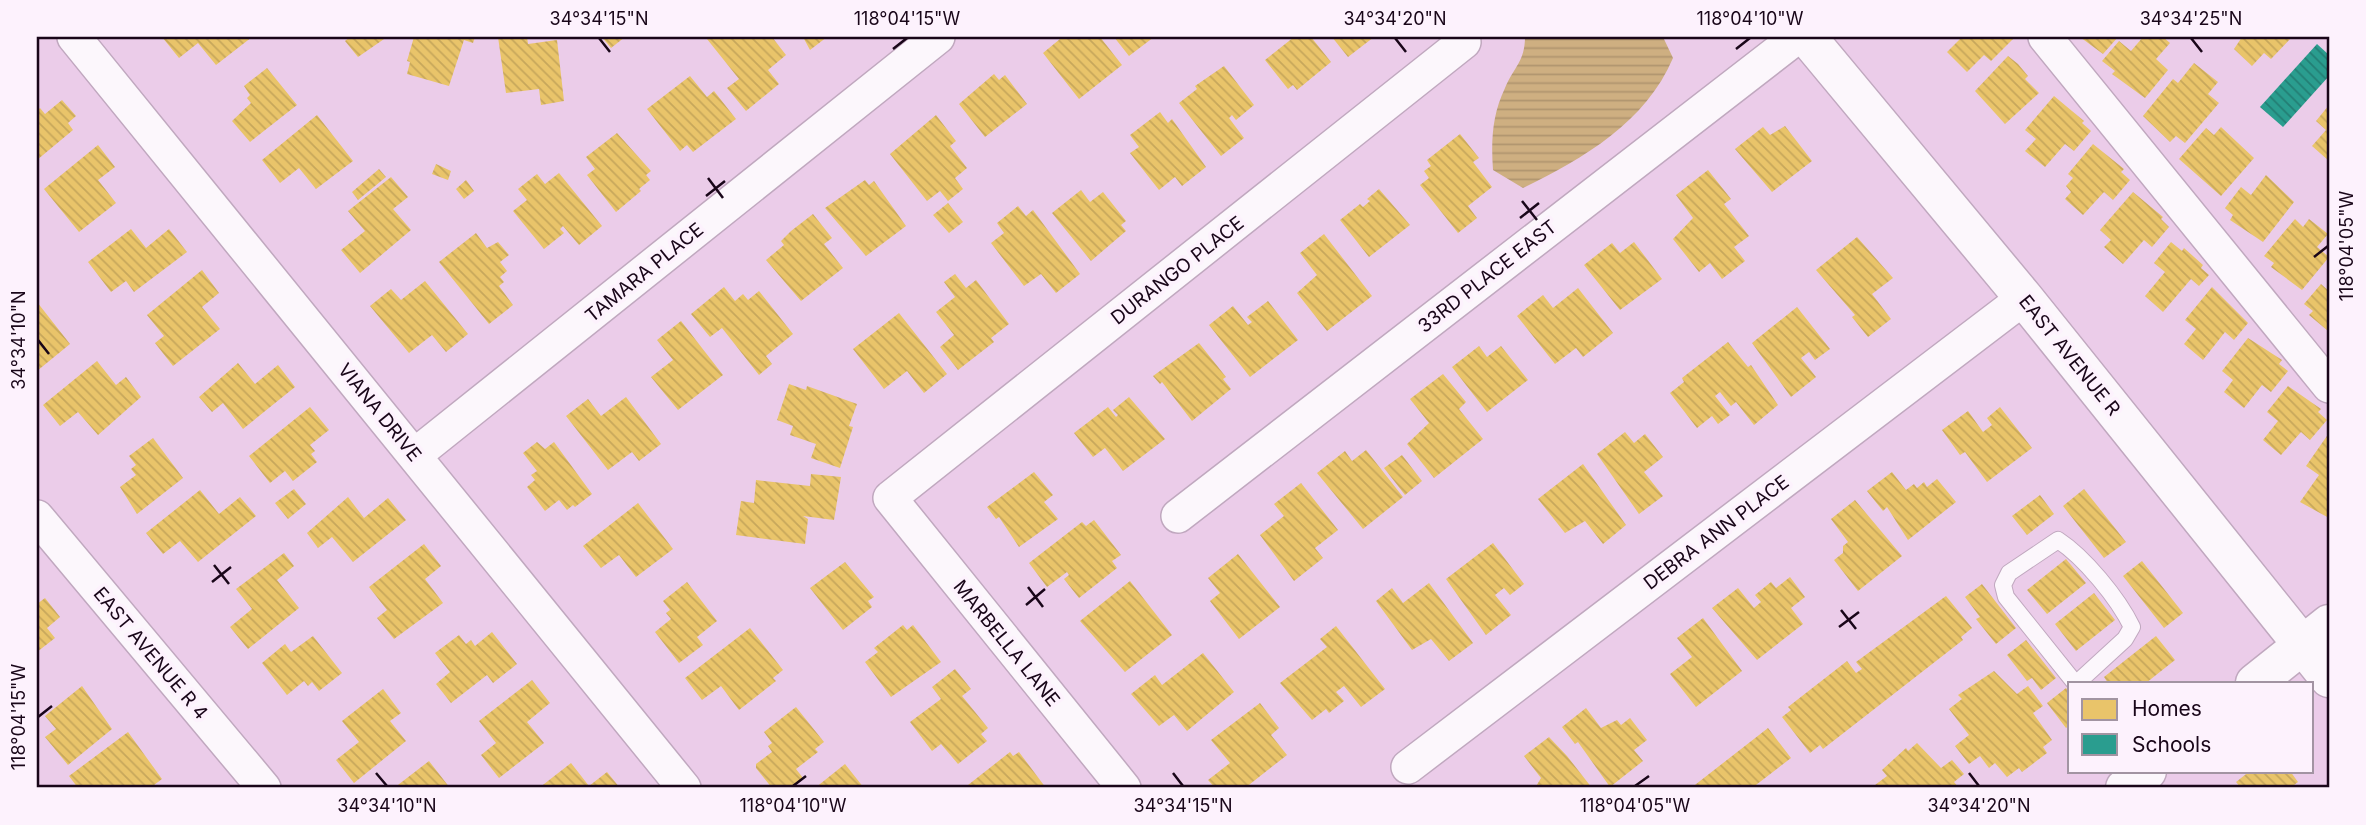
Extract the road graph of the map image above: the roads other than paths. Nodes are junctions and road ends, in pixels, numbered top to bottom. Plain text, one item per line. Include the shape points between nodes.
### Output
1 (74, 37) edge
2 (939, 37) edge
3 (1797, 37) edge
4 (1807, 37) edge
5 (2045, 37) edge
6 (1462, 39) edge
7 (2024, 298) junction
8 (2329, 386) edge
9 (415, 456) junction
10 (890, 498) joint
11 (1178, 516) dead end
12 (37, 517) edge
13 (2316, 634) edge
14 (2329, 677) edge
15 (2075, 682) edge
16 (2077, 682) edge
17 (2256, 682) edge
18 (1408, 767) dead end
19 (2146, 772) edge
20 (264, 788) edge
21 (684, 788) edge
22 (1124, 788) edge
23 (2125, 788) edge

1 - 9 street, VIANA DRIVE
2 - 9 street, TAMARA PLACE
3 - 11 street, 33RD PLACE EAST
4 - 7 main road, EAST AVENUE R
5 - 8 street
6 - 10 street, DURANGO PLACE
7 - 13 main road, EAST AVENUE R
7 - 18 street, DEBRA ANN PLACE
9 - 21 street, VIANA DRIVE
10 - 22 street, MARBELLA LANE
12 - 20 street, EAST AVENUE R 4
13 - 14 main road, EAST AVENUE R
13 - 17 main road
15 - 16 lane via 2006,597 2003,585 2009,573 2058,540 2123,608 2132,627 2125,639
19 - 23 main road

